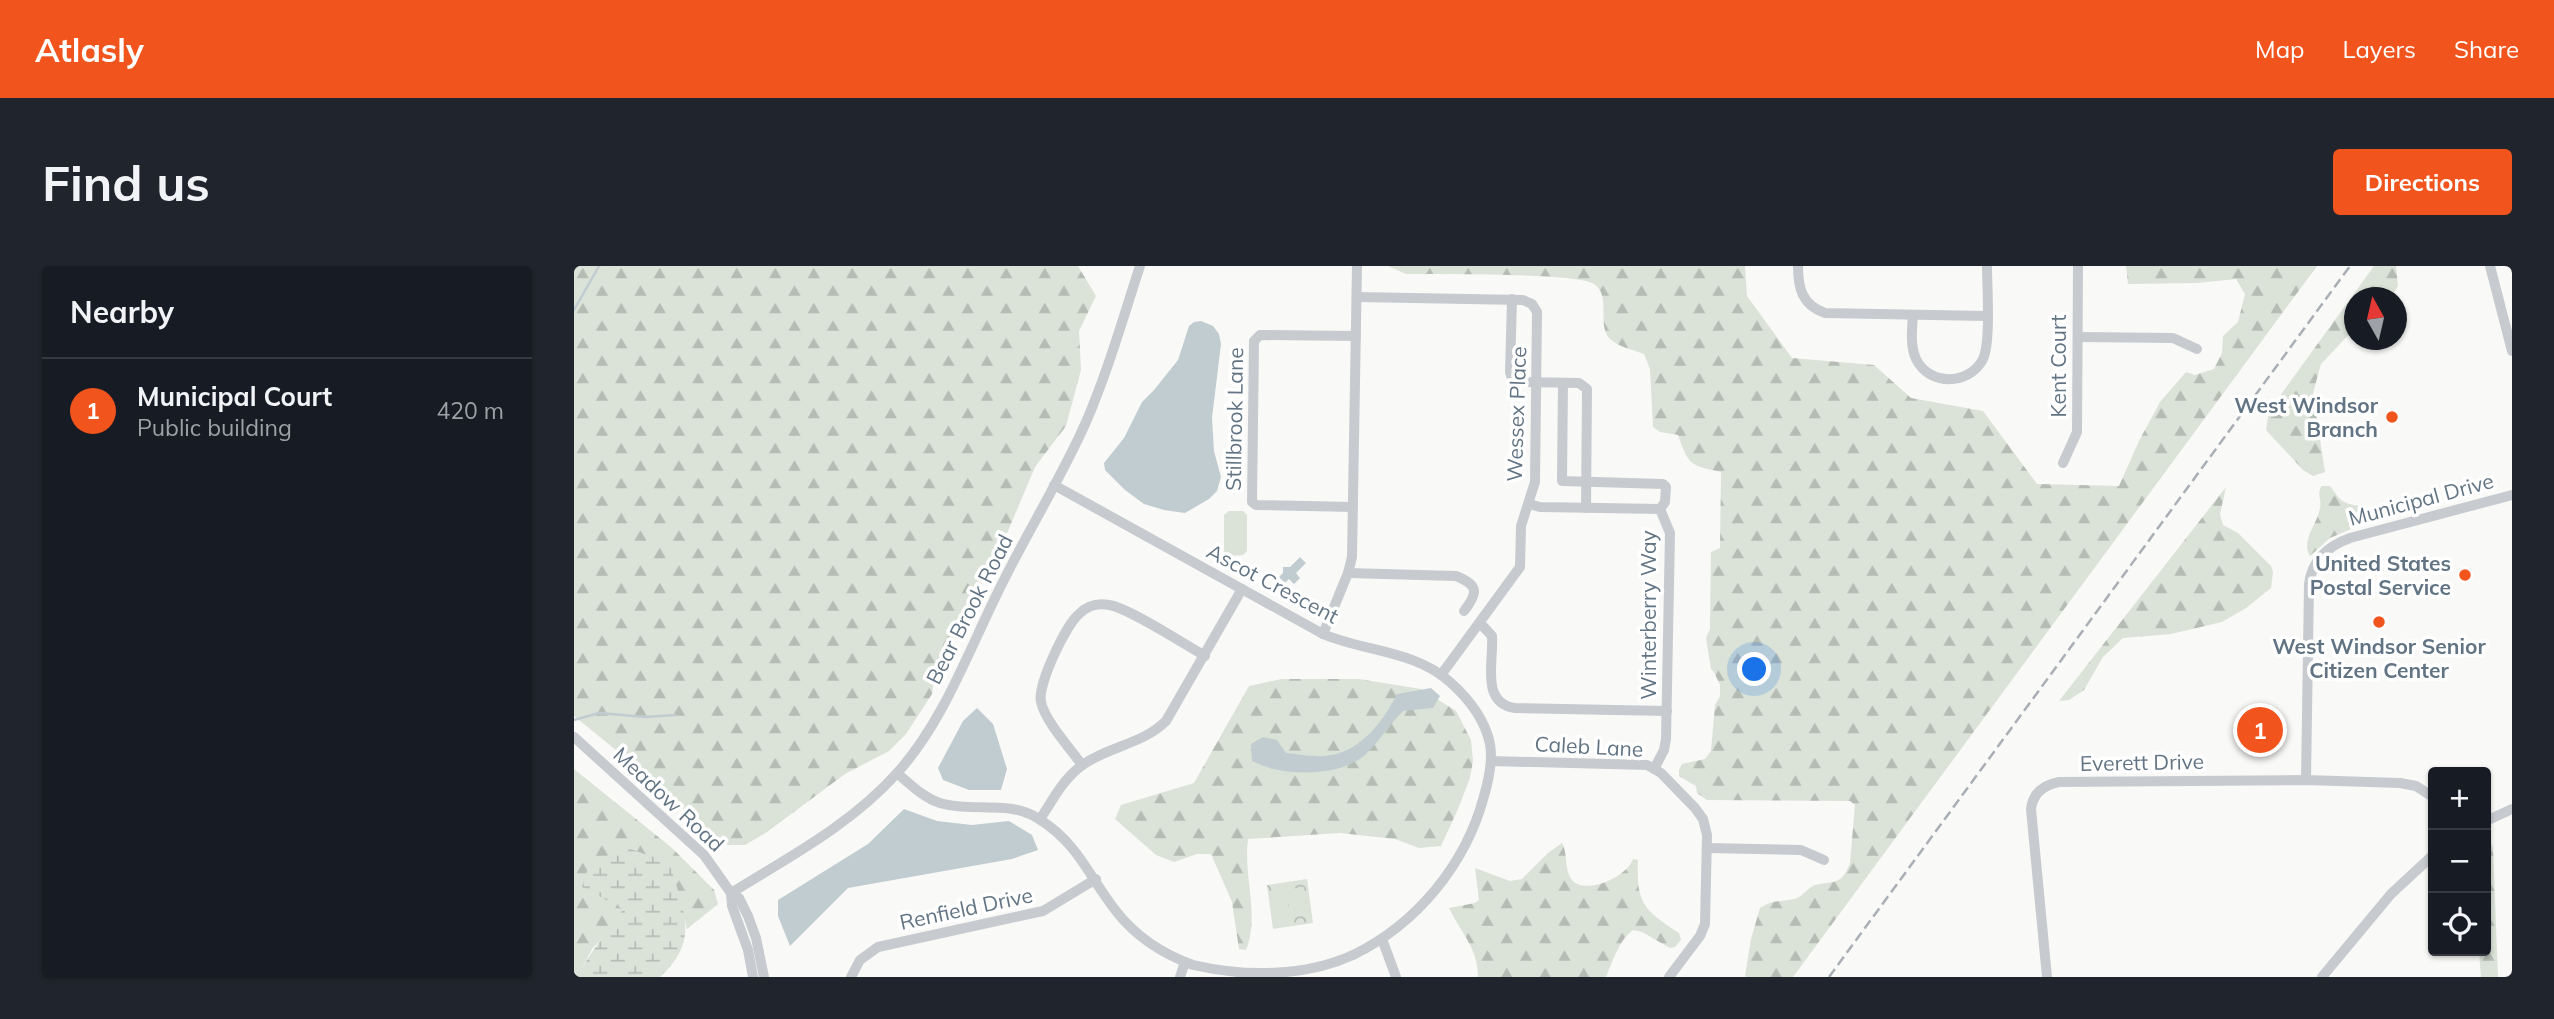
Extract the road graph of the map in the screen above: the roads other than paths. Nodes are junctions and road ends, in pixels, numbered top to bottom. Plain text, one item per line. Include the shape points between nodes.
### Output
1 (1140, 266) edge
2 (1357, 266) edge
3 (1798, 266) edge
4 (1987, 266) edge
5 (2078, 266) edge
6 (2490, 266) edge
7 (1357, 297) junction
8 (1512, 299) junction
9 (1913, 315) junction
10 (1986, 316) junction
11 (1356, 336) junction
12 (2078, 337) junction
13 (2197, 349) dead end
14 (2512, 351) edge
15 (1536, 382) junction
16 (1563, 383) junction
17 (2063, 463) dead end
18 (1587, 483) junction
19 (1054, 485) junction
20 (2512, 495) edge
21 (1529, 504) junction
22 (1353, 507) junction
23 (1586, 508) junction
24 (1660, 509) junction
25 (1348, 573) junction
26 (1242, 589) junction
27 (1464, 611) dead end
28 (1480, 624) junction
29 (1323, 634) junction
30 (1205, 656) junction
31 (1441, 675) junction
32 (1667, 711) junction
33 (574, 737) edge
34 (1491, 761) junction
35 (1082, 765) junction
36 (1654, 769) junction
37 (897, 773) junction
38 (2306, 780) junction
39 (2428, 794) edge
40 (2512, 809) edge
41 (1040, 819) junction
42 (2491, 819) edge
43 (1707, 848) junction
44 (1824, 860) dead end
45 (2428, 860) edge
46 (1096, 879) junction
47 (731, 893) junction
48 (1382, 939) junction
49 (1185, 962) junction
50 (1290, 975) edge
51 (753, 977) edge
52 (764, 977) edge
53 (851, 977) edge
54 (1180, 977) edge
55 (1396, 977) edge
56 (1669, 977) edge
57 (2048, 977) edge
58 (2322, 977) edge

1 - 19 street, Bear Brook Road via 1101,385
2 - 7 street
3 - 9 street via 1801,293 1819,311
4 - 10 street
5 - 12 street, Kent Court
6 - 14 street
7 - 8 street
7 - 11 street
8 - 15 street, Wessex Place via 1529,301 1537,311
8 - 15 street via 1511,376 1517,382
9 - 10 street
9 - 10 street via 1917,360 1930,374 1948,379 1966,375 1980,363 1986,349
11 - 22 street
11 - 22 street, Stillbrook Lane via 1258,335 1254,341 1252,502
12 - 13 street via 2173,338
12 - 17 street, Kent Court via 2077,433
15 - 16 street
15 - 21 street, Wessex Place via 1535,482
16 - 18 street via 1581,383 1588,391
16 - 18 street via 1561,479
18 - 23 street
18 - 24 street via 1663,484 1665,500
19 - 26 street, Ascot Crescent
19 - 37 street, Bear Brook Road via 935,719
20 - 38 street, Municipal Drive via 2350,538 2320,557 2309,584
21 - 23 street, Winterberry Way
21 - 28 street, Wessex Place via 1521,526 1518,571
22 - 25 street
23 - 24 street, Winterberry Way
24 - 32 street, Winterberry Way via 1670,533
25 - 27 street via 1457,577 1474,590
25 - 29 street
26 - 29 street, Ascot Crescent
26 - 30 street
28 - 31 street, Wessex Place
28 - 32 street via 1492,636 1492,686 1503,705
29 - 31 street, Ascot Crescent via 1404,656
30 - 35 street via 1160,727
30 - 35 street via 1115,606 1093,606 1079,614 1042,681 1040,697 1045,712
31 - 34 street, Ascot Crescent via 1482,722
32 - 36 street, Winterberry Way via 1666,744
33 - 47 street, Meadow Road via 704,855
34 - 36 street, Caleb Lane via 1637,764
34 - 48 street, Ascot Crescent via 1481,807 1456,861 1423,904
35 - 41 street
36 - 43 street, Caleb Lane via 1699,813
37 - 41 street, Ascot Crescent via 939,803 1005,807
37 - 47 street, Bear Brook Road via 836,827
38 - 39 street, Everett Drive via 2400,783
38 - 57 street, Everett Drive via 2059,782 2044,787 2031,809
40 - 42 street
41 - 46 street, Ascot Crescent via 1072,847
43 - 44 street via 1801,850
43 - 56 street, Caleb Lane via 1704,926
45 - 58 street via 2391,894
46 - 49 street, Ascot Crescent via 1130,926 1149,943
46 - 53 street, Renfield Drive via 1044,911 881,945 862,957
47 - 51 street, Meadow Road
47 - 52 street, Meadow Road via 748,916
48 - 50 street, Ascot Crescent via 1338,962
48 - 55 street
49 - 50 street, Ascot Crescent via 1238,975
49 - 54 street

